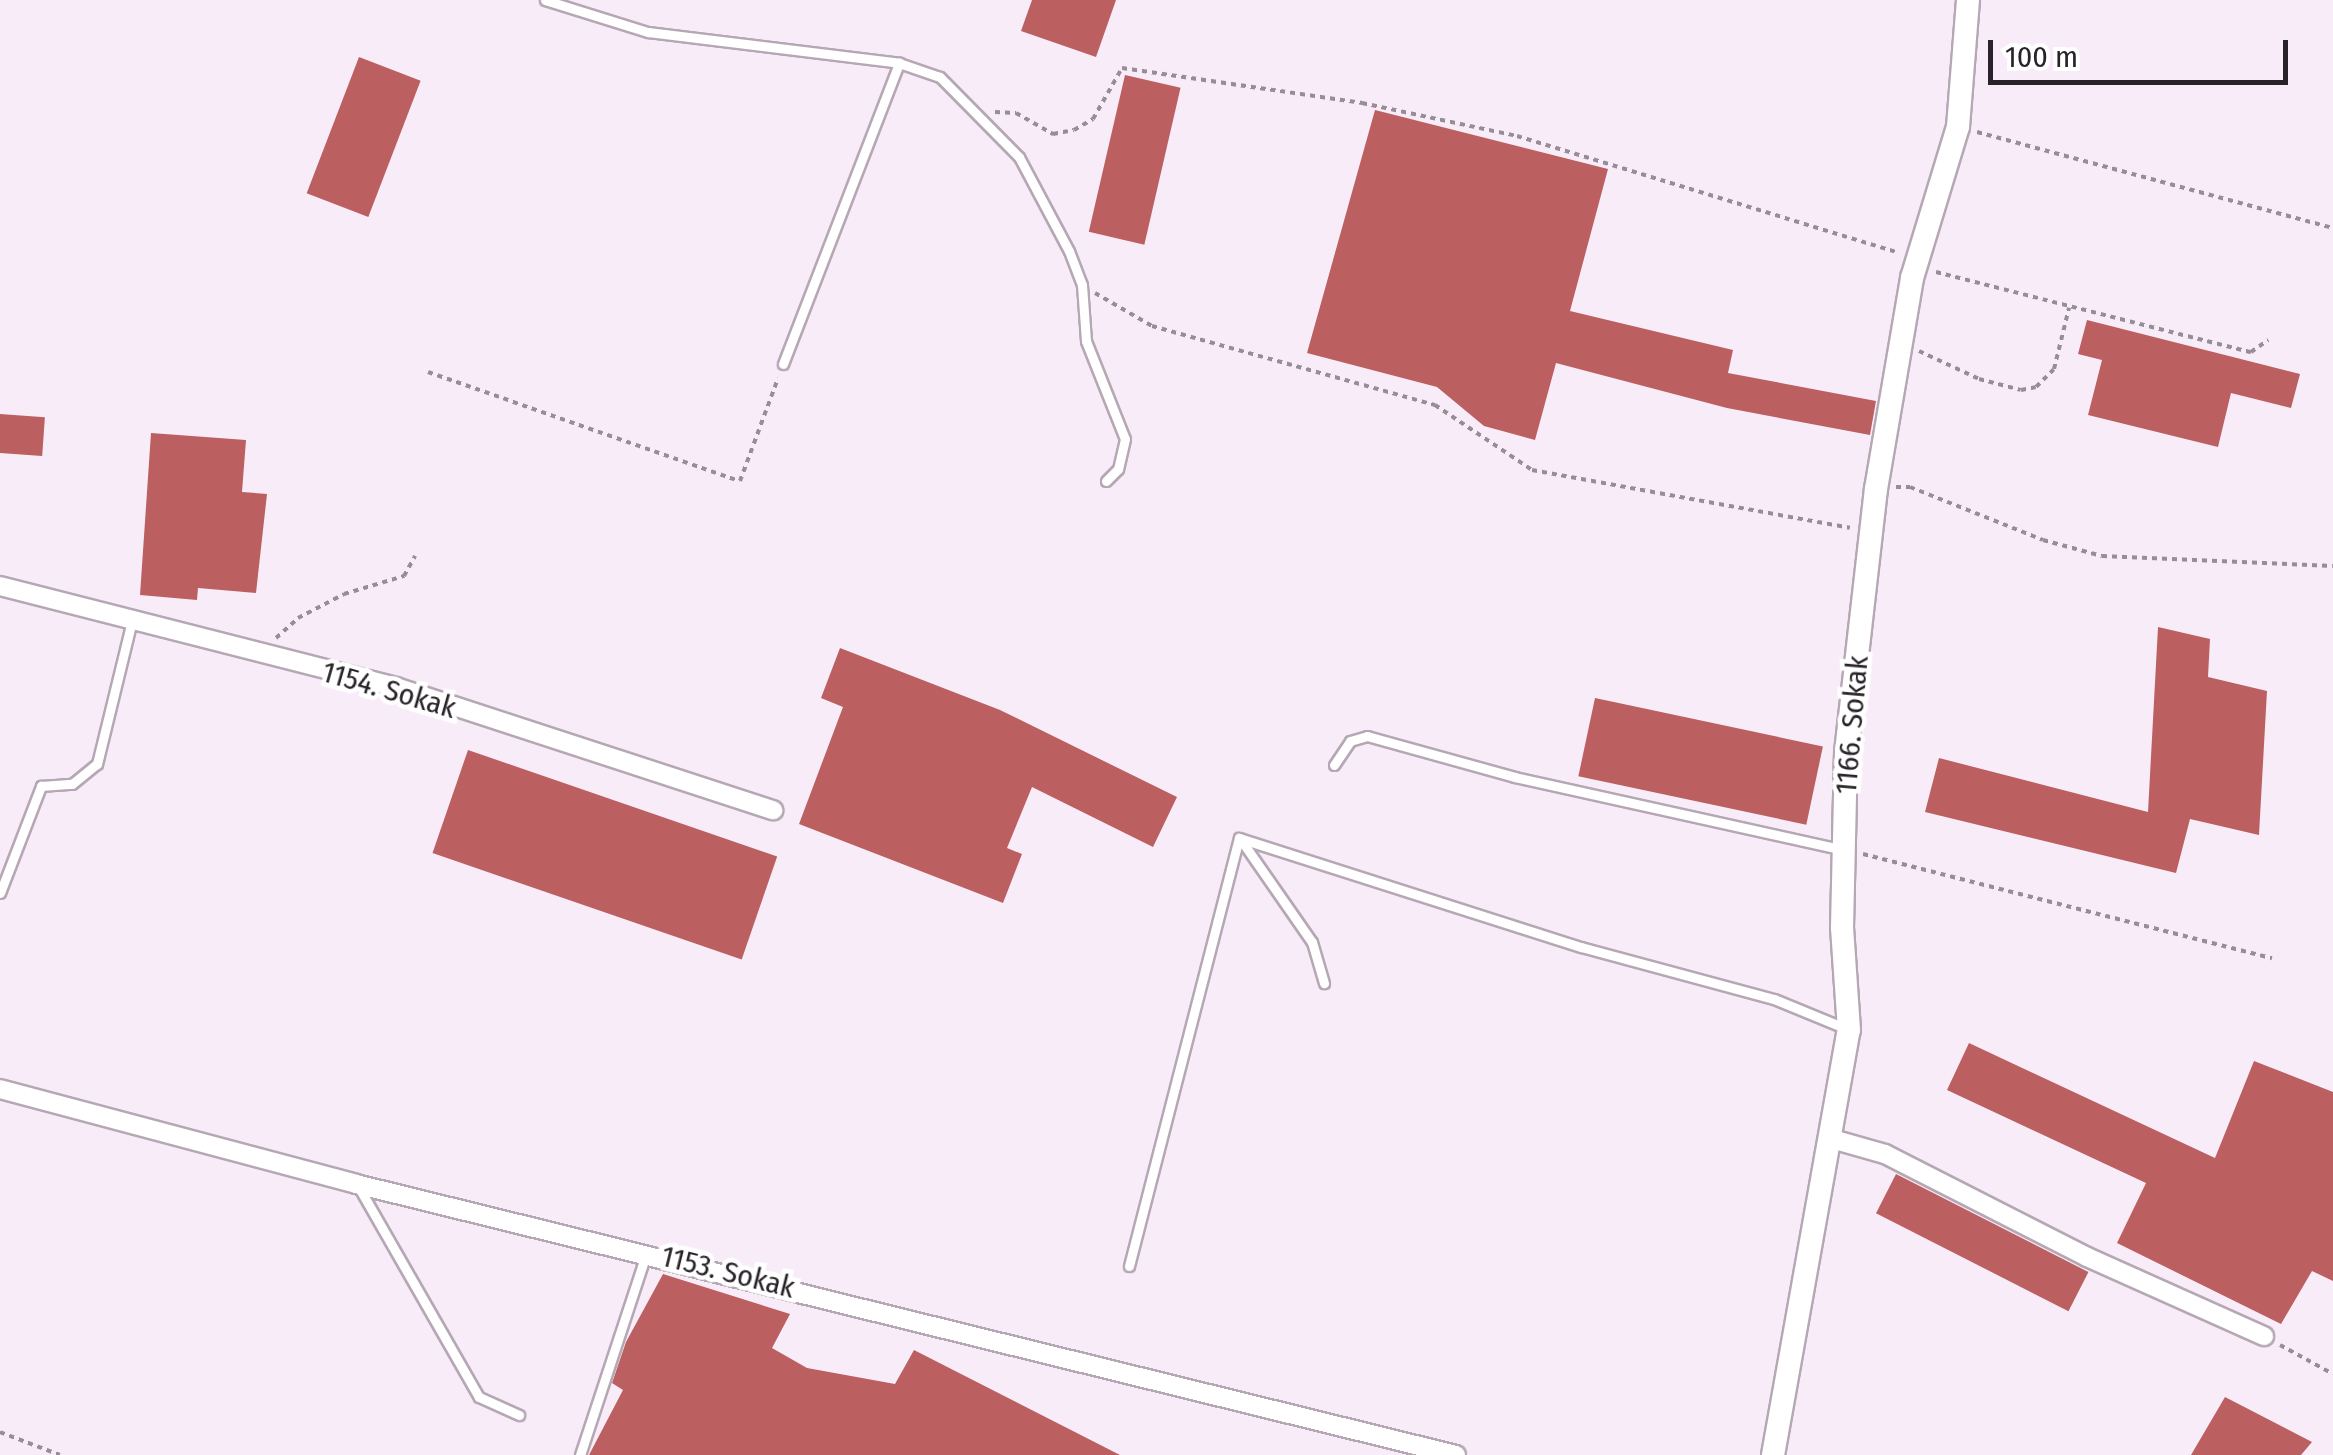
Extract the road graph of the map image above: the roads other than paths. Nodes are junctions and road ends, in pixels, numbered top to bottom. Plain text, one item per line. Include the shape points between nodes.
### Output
1 (545, 0) edge
2 (1968, 0) edge
3 (899, 63) junction
4 (783, 364) road end
5 (1106, 482) dead end
6 (0, 586) edge
7 (131, 624) junction
8 (1334, 766) dead end
9 (773, 810) dead end
10 (1240, 838) junction
11 (1844, 849) junction
12 (0, 893) edge
13 (1324, 982) dead end
14 (1850, 1030) junction
15 (0, 1088) edge
16 (1832, 1139) junction
17 (356, 1184) junction
18 (647, 1251) junction
19 (1128, 1266) dead end
20 (2264, 1336) road end
21 (519, 1416) dead end
22 (580, 1455) edge
23 (1456, 1455) edge
24 (1773, 1455) edge

1 - 3 lane via 648,32
2 - 11 street, 1166. Sokak via 1958,127 1918,259 1876,489 1846,752
3 - 4 lane
3 - 5 lane via 940,77 1020,156 1082,284 1086,341 1125,439 1118,469
6 - 7 street, 1154. Sokak
7 - 9 street, 1154. Sokak via 396,687
7 - 12 lane via 98,764 72,784 41,786
8 - 11 lane via 1350,741 1367,736 1515,777
10 - 13 lane via 1312,942
10 - 14 lane via 1581,947 1774,999
10 - 19 lane
11 - 14 street, 1166. Sokak
14 - 16 street, 1166. Sokak
15 - 17 street, 1153. Sokak
16 - 20 street via 1884,1154 2087,1257
16 - 24 street, 1166. Sokak
17 - 18 street, 1153. Sokak
17 - 21 lane via 479,1396
18 - 22 lane
18 - 23 street, 1153. Sokak

